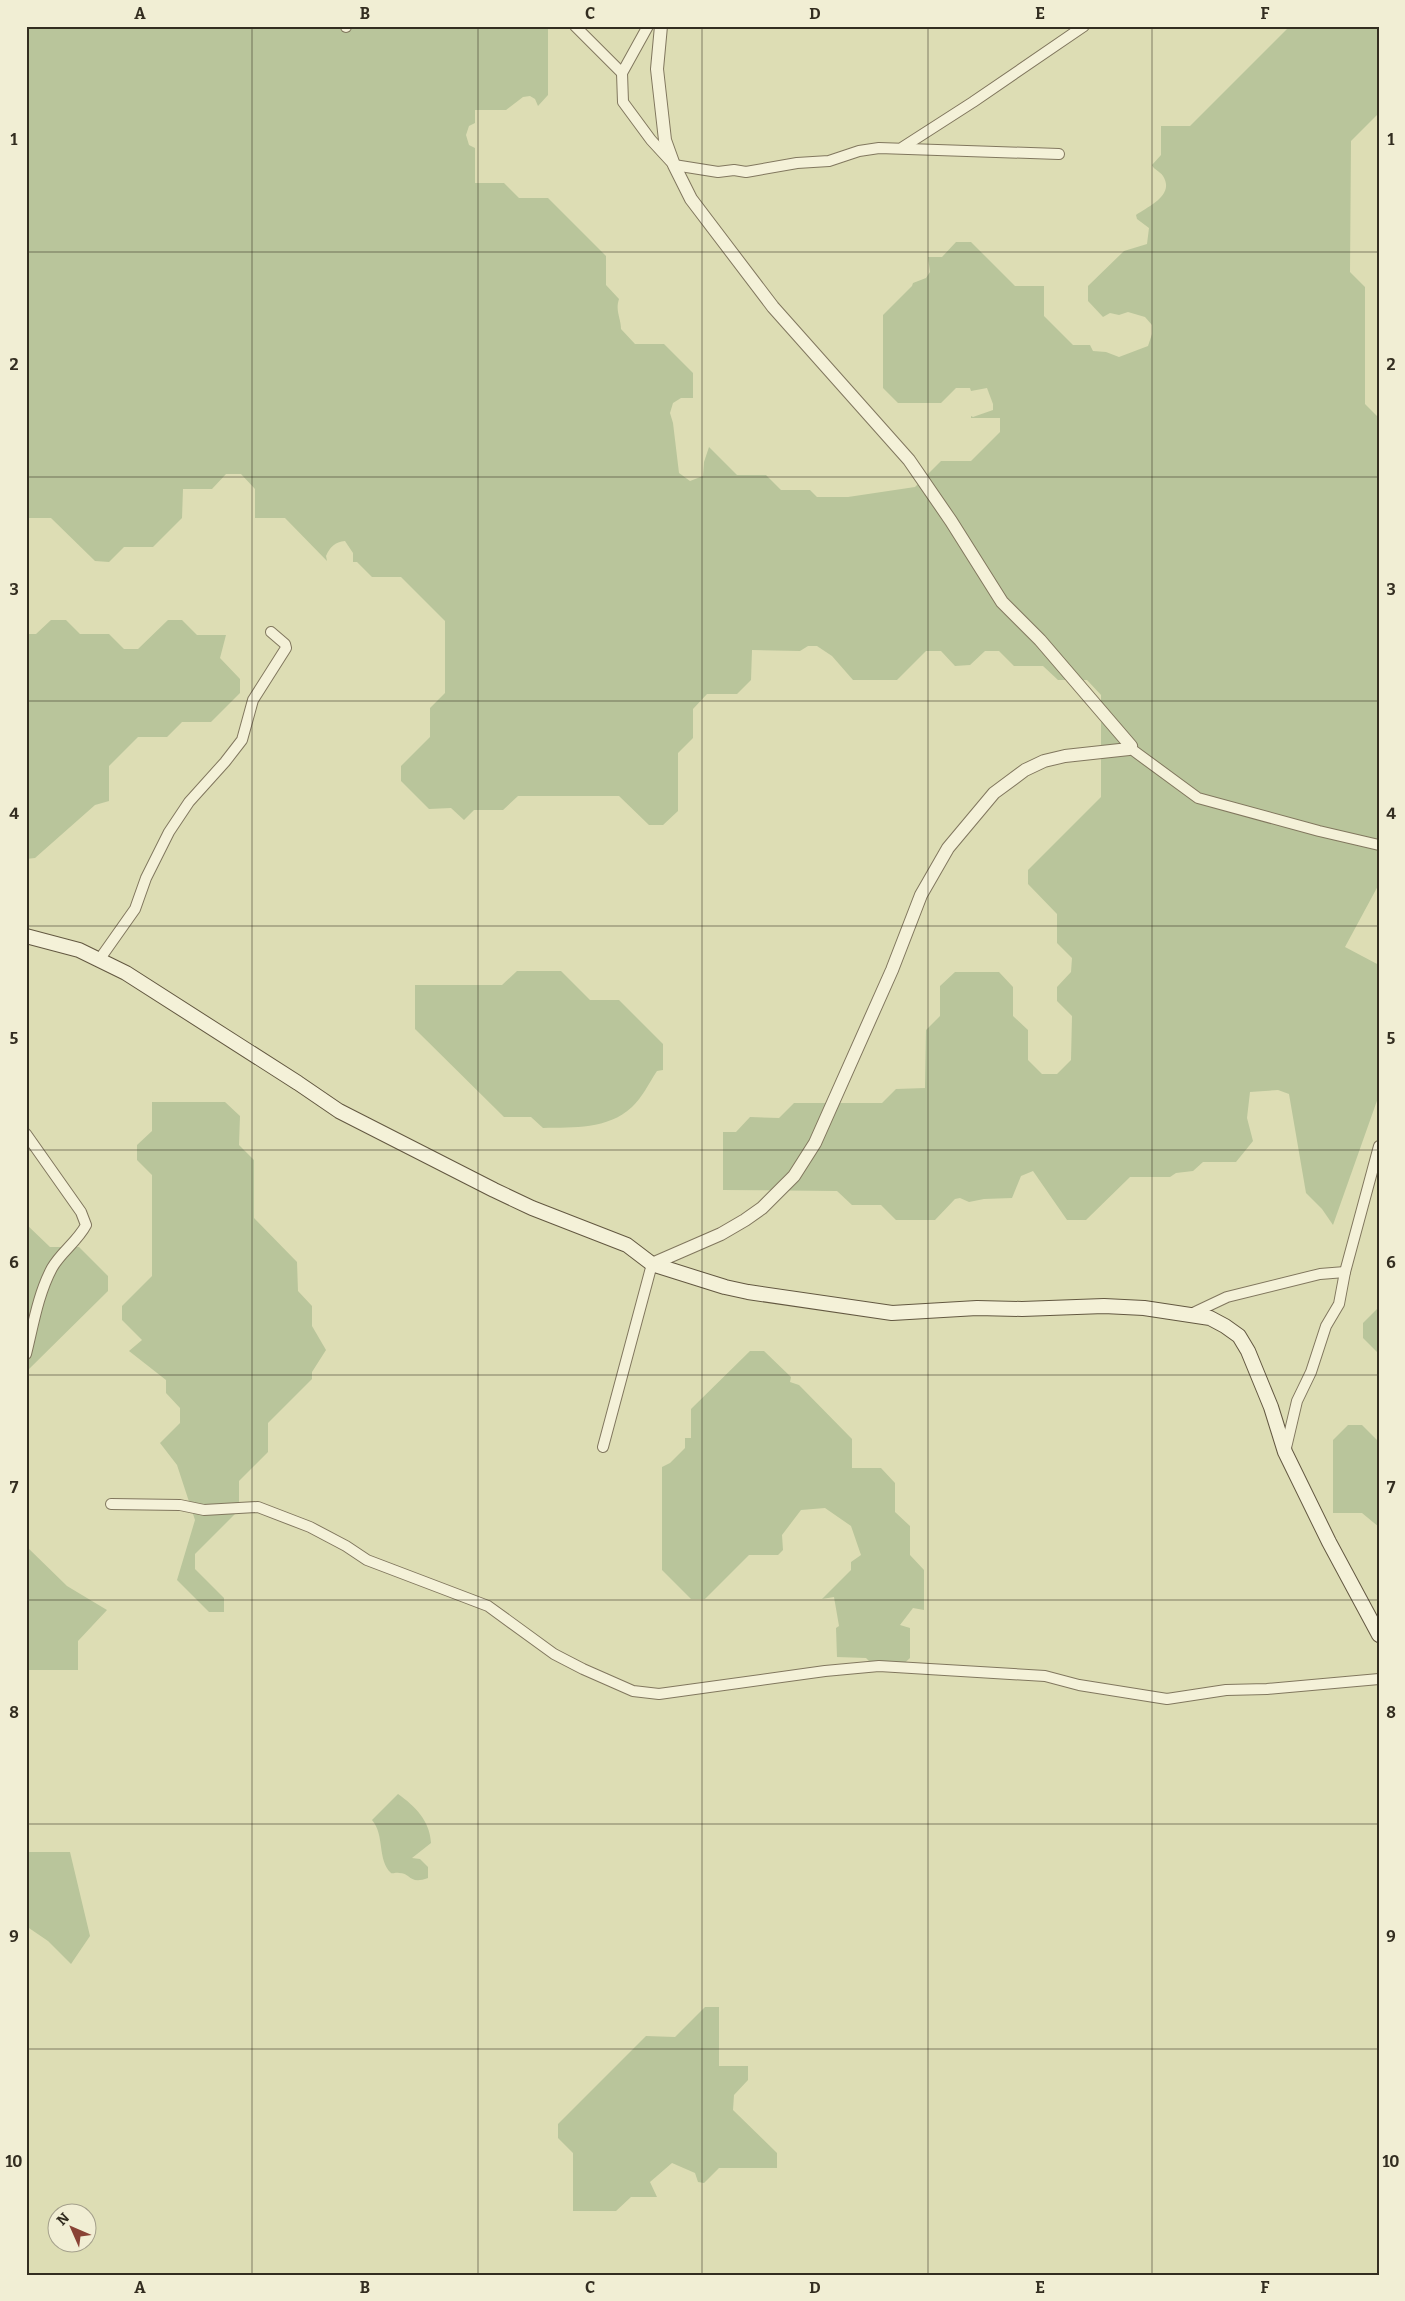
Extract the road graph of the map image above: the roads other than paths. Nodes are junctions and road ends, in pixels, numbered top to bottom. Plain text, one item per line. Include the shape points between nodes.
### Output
1 (575, 26) edge
2 (648, 26) edge
3 (661, 26) edge
4 (1084, 26) edge
5 (622, 73) junction
6 (903, 147) junction
7 (1059, 154) dead end
8 (674, 165) junction
9 (271, 632) dead end
10 (1130, 748) junction
11 (1379, 845) edge
12 (26, 936) edge
13 (99, 960) junction
14 (26, 1134) edge
15 (1379, 1146) edge
16 (652, 1264) junction
17 (1345, 1272) junction
18 (1190, 1314) junction
19 (26, 1354) edge
20 (603, 1447) dead end
21 (1285, 1452) junction
22 (110, 1504) dead end
23 (1379, 1635) edge
24 (1379, 1679) edge

1 - 5 street
2 - 5 street
3 - 8 street via 658,80 665,140
4 - 6 street
5 - 8 street via 622,102
6 - 7 street
6 - 8 street via 859,151 829,161 746,172 718,172
8 - 10 street via 691,199 773,307 910,460 1002,602 1040,640
9 - 13 street via 286,648 253,700 242,740 189,802 169,832 135,909
10 - 11 street via 1198,798
10 - 16 street via 1044,761 1017,775 994,794 948,848 921,895 889,978 816,1143 794,1176 745,1220
12 - 13 main road
13 - 16 main road via 156,991 339,1111 532,1208 627,1246
14 - 19 street via 81,1212 86,1225 52,1268
15 - 17 street
16 - 18 main road via 748,1292 892,1313 1104,1306
16 - 20 street
17 - 18 street via 1320,1274 1227,1297
17 - 21 street via 1339,1304 1326,1326 1311,1372 1297,1401
18 - 21 main road via 1210,1318 1239,1336 1272,1407
21 - 23 main road via 1328,1542
22 - 24 street via 180,1505 204,1510 258,1507 310,1527 366,1560 488,1606 554,1654 633,1691 659,1694 710,1689 879,1666 1045,1676 1078,1685 1167,1699 1226,1690

